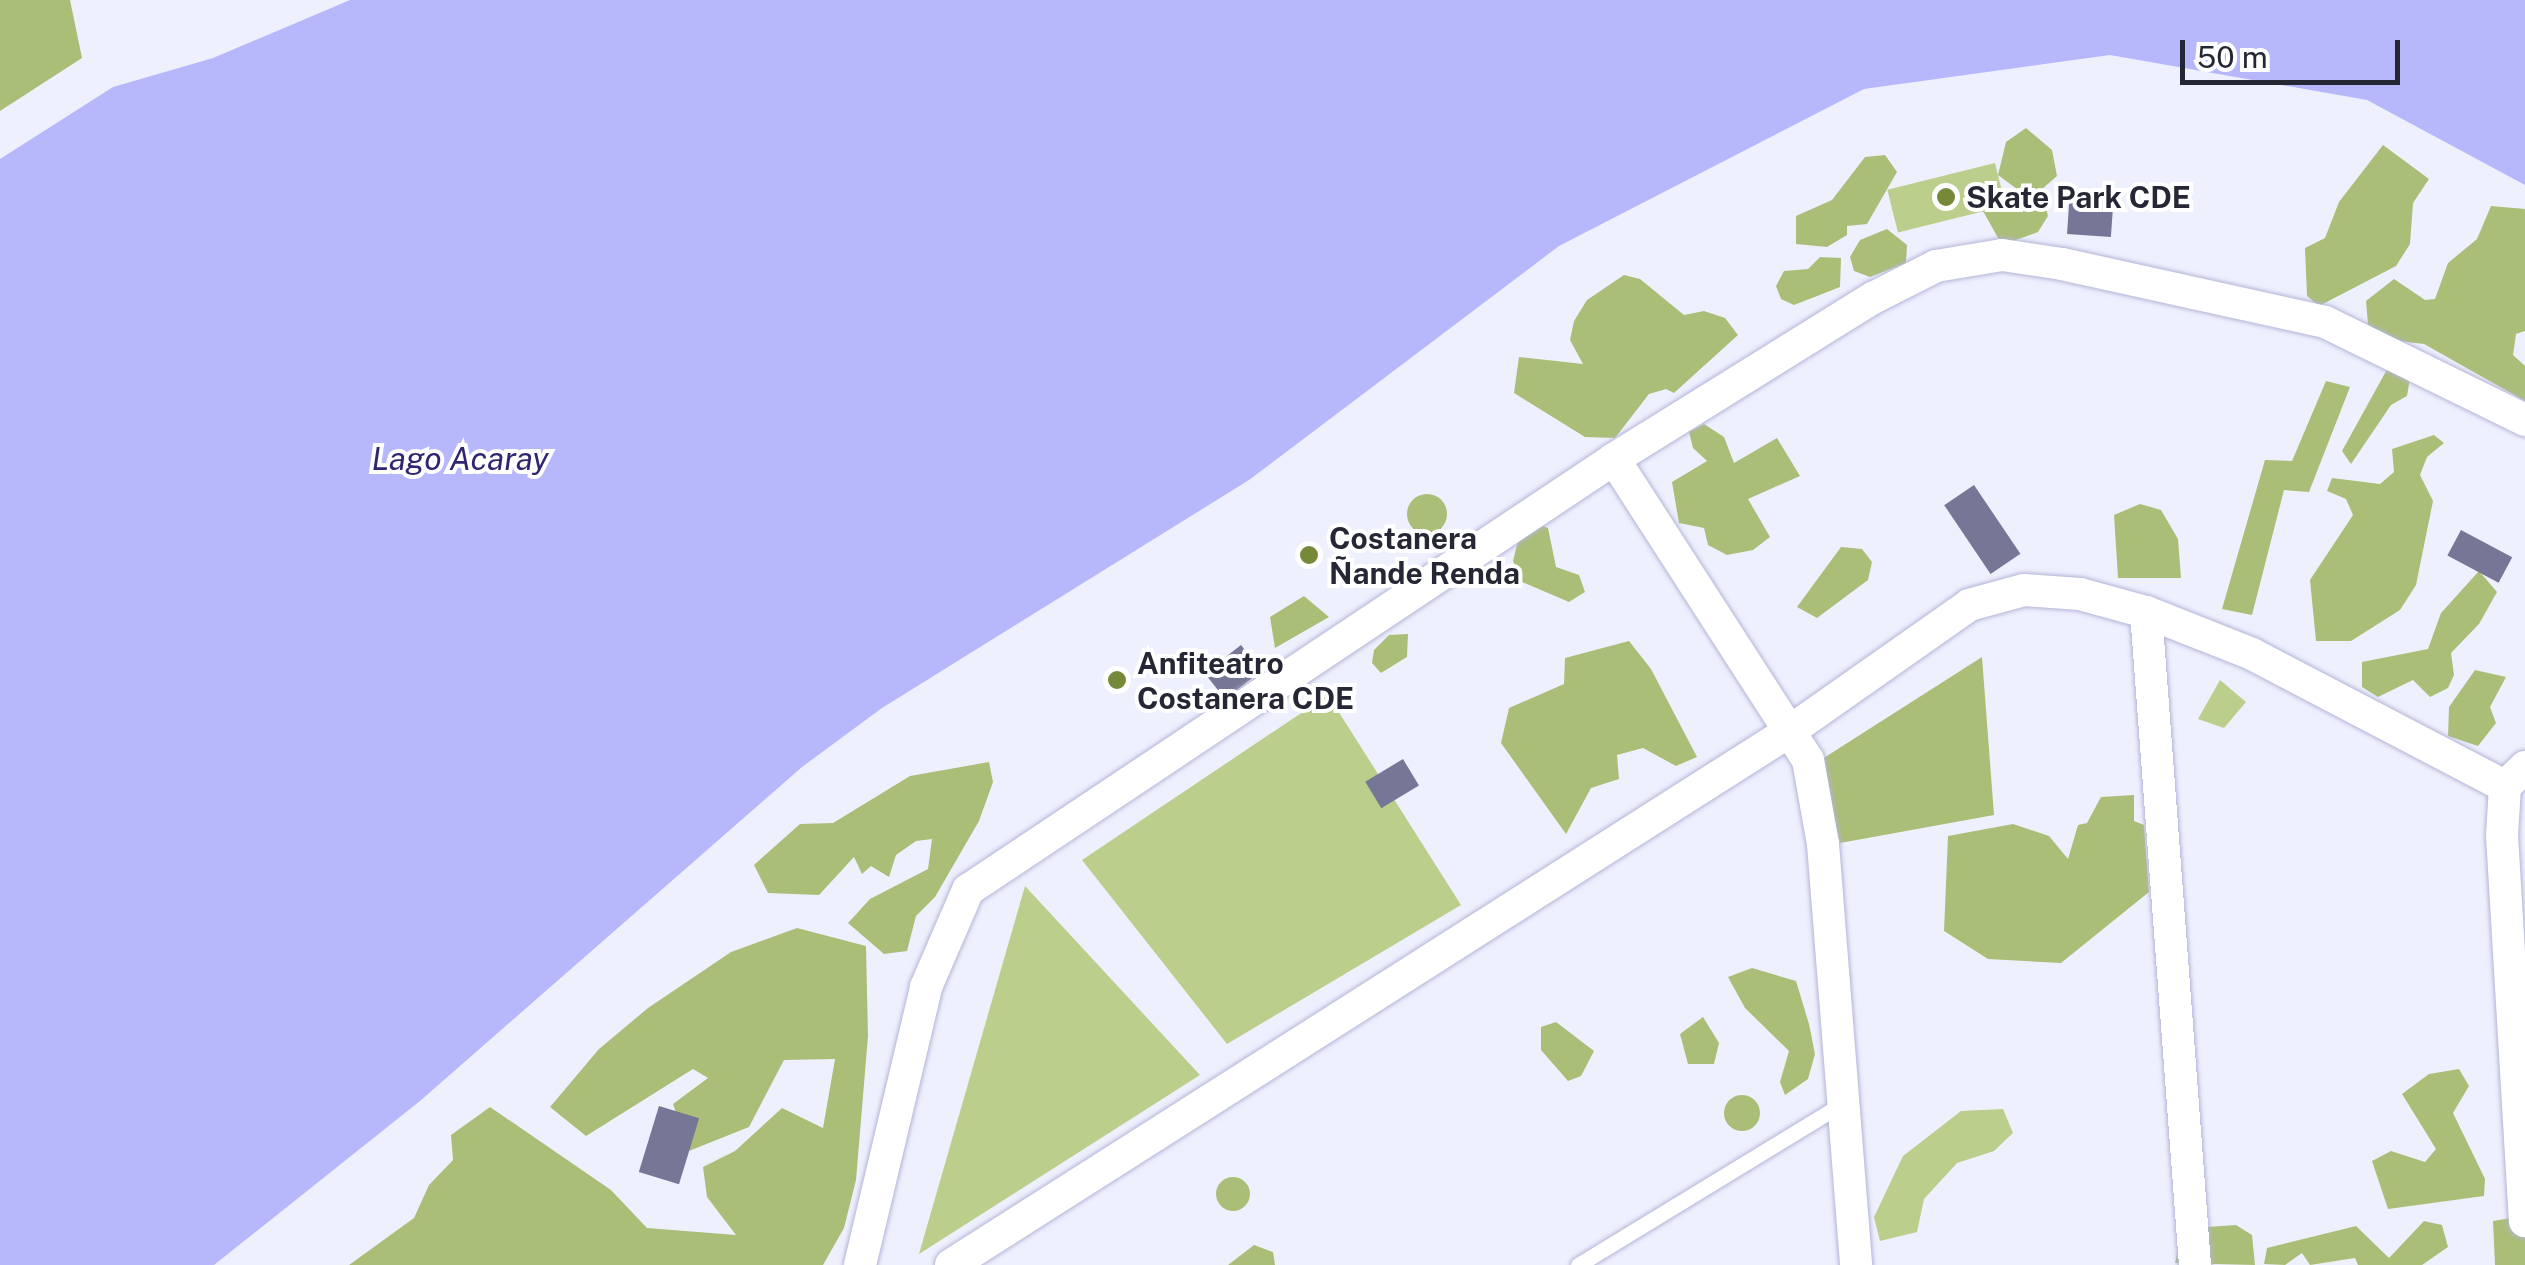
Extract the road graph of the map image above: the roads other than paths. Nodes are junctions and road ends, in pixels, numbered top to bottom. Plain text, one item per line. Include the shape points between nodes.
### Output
1 (2525, 420) edge
2 (1614, 459) junction
3 (2146, 612) junction
4 (1790, 731) junction
5 (2515, 776) edge
6 (1843, 1103) junction
7 (2525, 1221) edge
8 (860, 1265) edge
9 (951, 1265) edge
10 (1578, 1265) edge
11 (1856, 1265) edge
12 (2194, 1265) edge

1 - 2 street via 2325,322 2179,286 2002,254 1936,266 1873,298
2 - 4 street
2 - 8 street via 968,890 926,987
3 - 4 street via 2080,594 2024,590 1969,605
3 - 5 street
3 - 12 street
4 - 6 street via 1808,760 1822,844
4 - 9 street
5 - 7 street
6 - 10 lane
6 - 11 street

